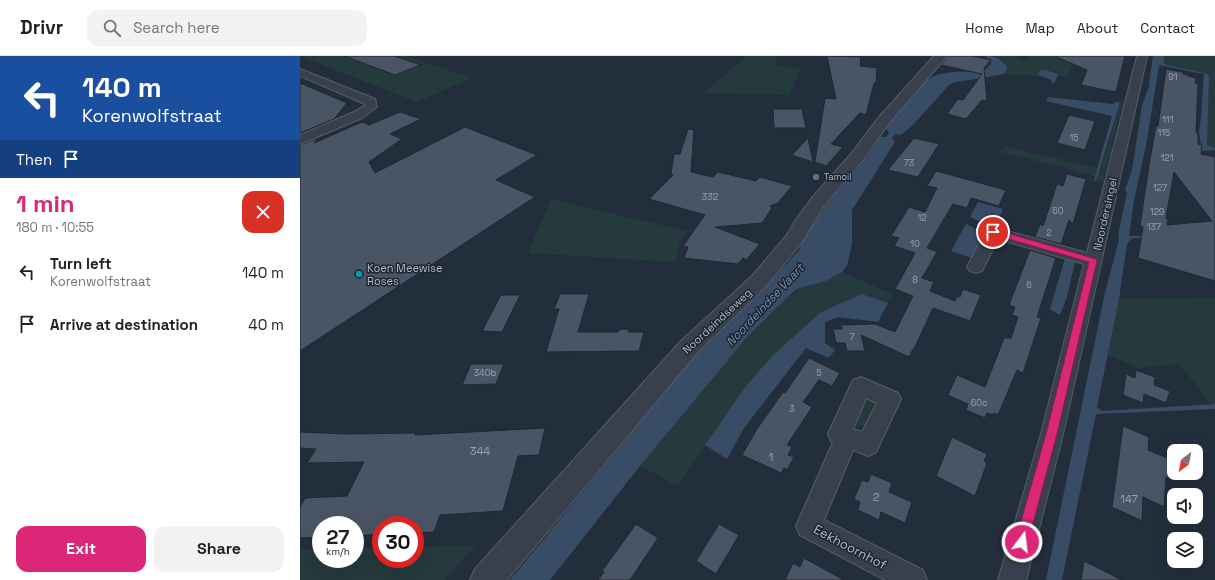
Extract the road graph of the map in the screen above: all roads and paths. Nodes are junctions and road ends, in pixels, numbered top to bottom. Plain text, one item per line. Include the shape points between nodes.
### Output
1 (941, 56) edge
2 (1142, 56) edge
3 (300, 72) edge
4 (300, 140) edge
5 (1093, 261) junction
6 (976, 267) dead end
7 (847, 437) dead end
8 (486, 580) edge
9 (912, 580) edge
10 (1012, 580) edge

1 - 8 street, Noordeindseweg via 816,203 795,238 759,281 689,346
2 - 5 street, Noordersingel
3 - 4 street via 371,102 371,106 358,115
5 - 6 street via 993,232
5 - 10 street, Noordersingel via 1052,434
7 - 9 street, Eekhoornhof via 809,526

